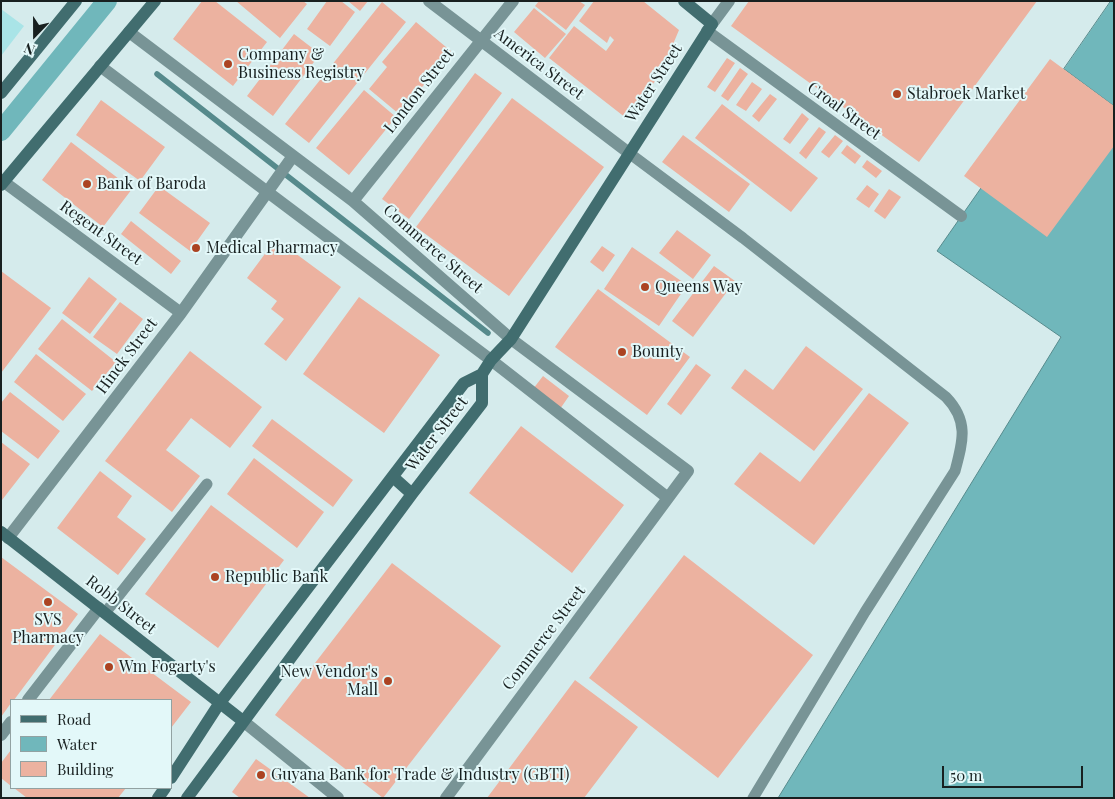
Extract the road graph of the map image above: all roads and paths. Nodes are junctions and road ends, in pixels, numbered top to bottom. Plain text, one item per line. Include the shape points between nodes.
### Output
1 (76, 1) edge
2 (155, 1) edge
3 (429, 1) edge
4 (513, 1) edge
5 (684, 1) edge
6 (728, 1) edge
7 (709, 28) junction
8 (129, 32) junction
9 (480, 40) junction
10 (100, 66) junction
11 (1, 93) edge
12 (629, 153) junction
13 (293, 156) junction
14 (2, 183) edge
15 (268, 192) junction
16 (353, 201) junction
17 (961, 216) dead end
18 (181, 313) junction
19 (512, 339) junction
20 (492, 360) junction
21 (482, 374) junction
22 (394, 477) junction
23 (206, 484) dead end
24 (412, 494) junction
25 (668, 498) junction
26 (5, 535) edge
27 (102, 611) junction
28 (29, 699) edge
29 (219, 704) junction
30 (243, 721) junction
31 (10, 723) edge
32 (1, 735) edge
33 (172, 776) edge
34 (187, 798) edge
35 (338, 798) edge
36 (446, 798) edge
37 (753, 798) edge

1 - 11 street
2 - 8 street
3 - 9 street, America Street
4 - 9 street, London Street
5 - 7 street, Croal Street
6 - 7 street
7 - 12 street, Water Street
7 - 17 street, Croal Street
8 - 10 street
8 - 13 street, Commerce Street
9 - 12 street, America Street
9 - 16 street, London Street
10 - 14 street
10 - 15 street
12 - 19 street, Water Street
12 - 37 lane via 946,397 955,406 962,424 962,445 955,471
13 - 15 street, Hinck Street
13 - 16 street, Commerce Street
14 - 18 street, Regent Street
15 - 18 street, Hinck Street
15 - 20 street
16 - 19 street, Commerce Street
18 - 26 street, Hinck Street
19 - 20 street, Water Street
19 - 25 street, Commerce Street via 688,472
20 - 21 street, Water Street
20 - 25 street
21 - 22 street, Water Street via 464,383
21 - 24 street, Water Street via 482,403
22 - 24 street
22 - 29 street, Water Street
23 - 27 lane
24 - 30 street, Water Street
25 - 36 street, Commerce Street
26 - 27 street, Robb Street
27 - 28 street
27 - 29 street, Robb Street
29 - 30 street
29 - 33 street, Water Street
30 - 34 street, Water Street
30 - 35 street
31 - 32 street

